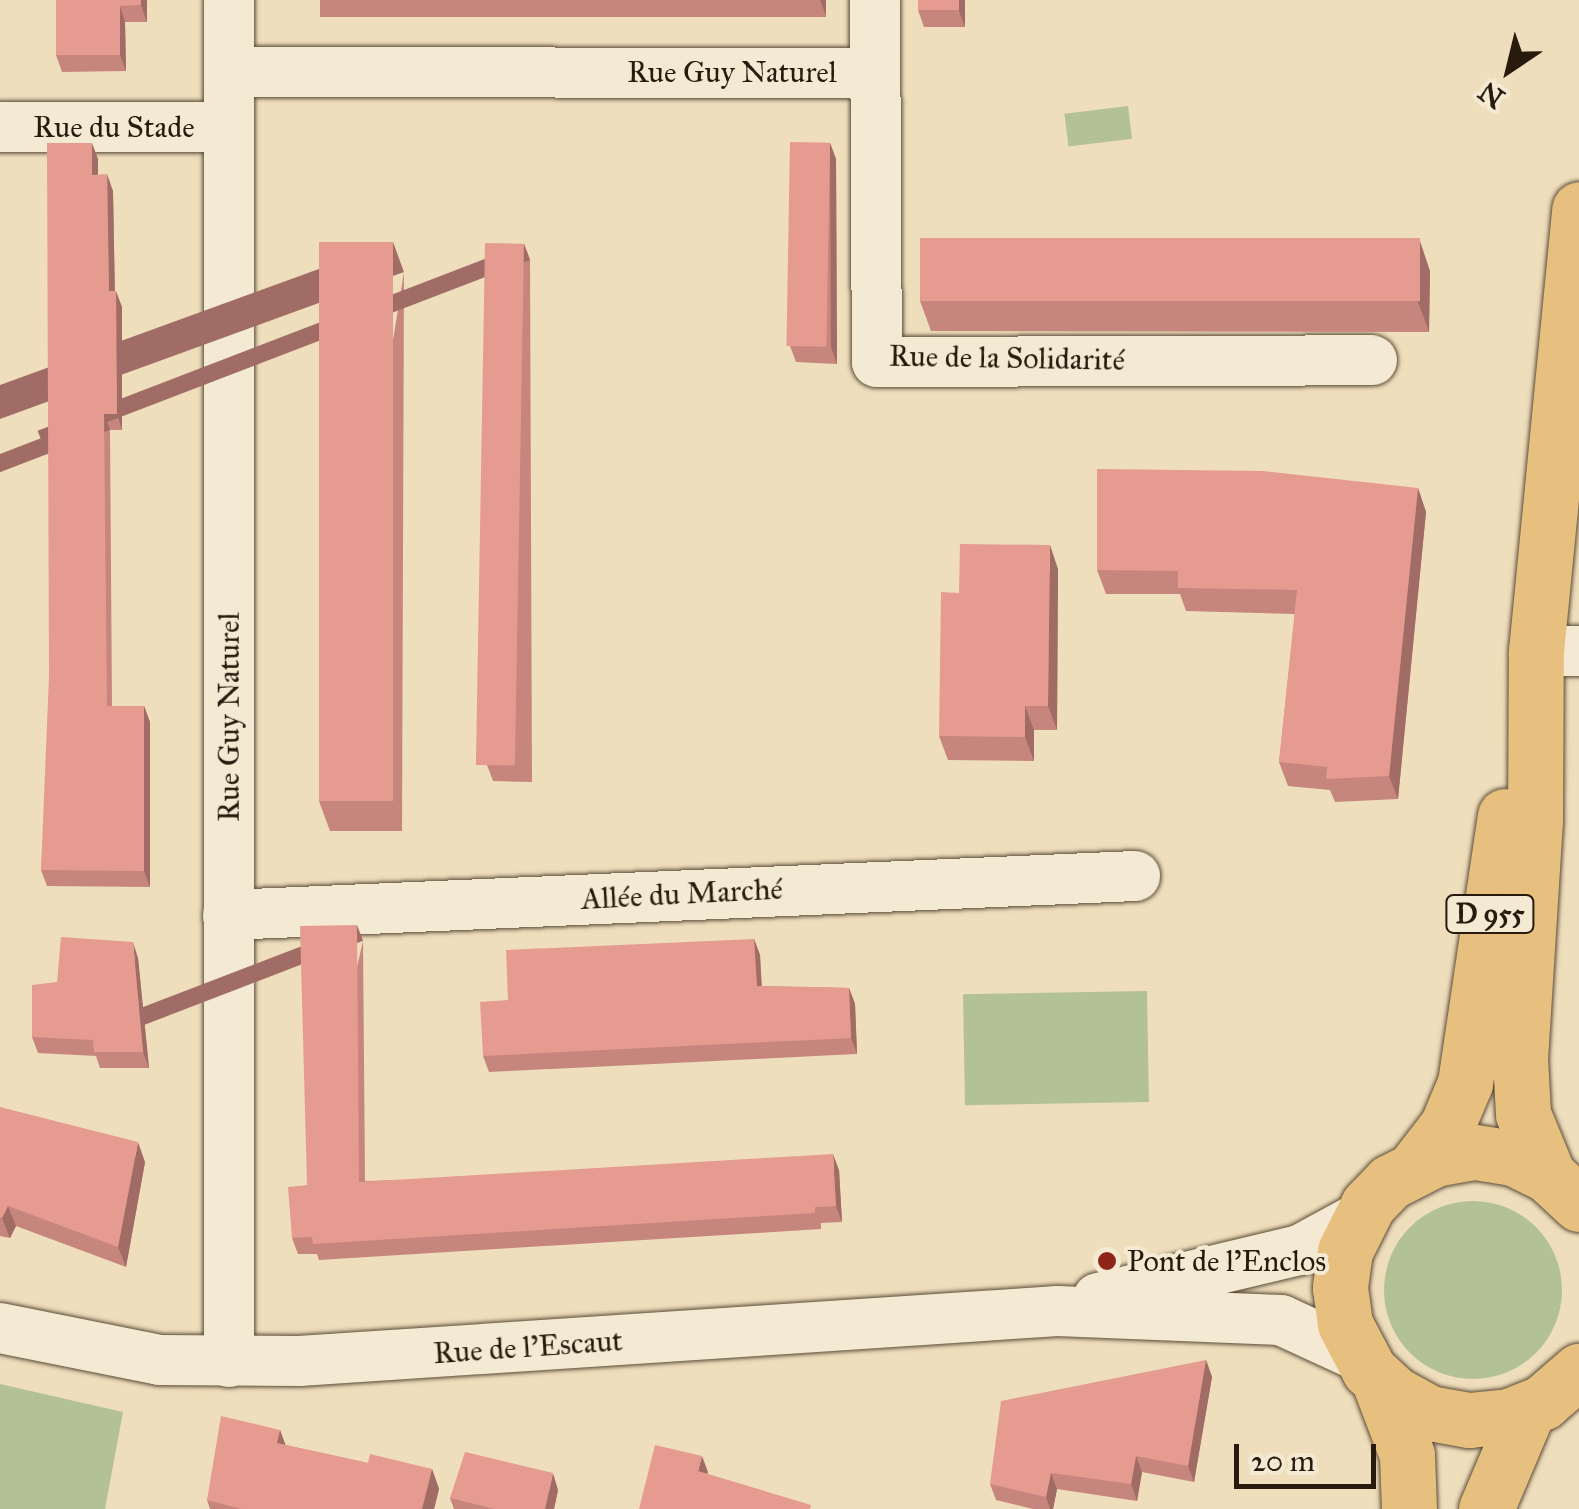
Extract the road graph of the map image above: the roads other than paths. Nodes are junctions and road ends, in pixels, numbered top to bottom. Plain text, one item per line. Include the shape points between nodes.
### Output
1 (229, 0) edge
2 (876, 0) edge
3 (229, 72) junction
4 (875, 73) junction
5 (0, 127) edge
6 (229, 127) junction
7 (1579, 210) edge
8 (1372, 360) dead end
9 (1557, 651) edge
10 (1135, 876) dead end
11 (228, 915) junction
12 (1416, 1166) junction
13 (1564, 1189) edge
14 (1359, 1218) junction
15 (1058, 1311) junction
16 (0, 1328) edge
17 (229, 1362) junction
18 (1370, 1369) junction
19 (1579, 1370) edge
20 (1528, 1410) junction
21 (1409, 1509) edge
22 (1486, 1509) edge

1 - 3 street, Rue Guy Naturel
2 - 4 street, Rue de la Solidarité
3 - 4 street, Rue Guy Naturel
3 - 6 street, Rue Guy Naturel
4 - 8 street, Rue de la Solidarité via 877,362
5 - 6 street, Rue du Stade
6 - 11 street, Rue Guy Naturel
7 - 9 main road, D 955
9 - 12 main road, D 955 via 1465,1084 1447,1126
9 - 13 main road, D 955 via 1536,820 1520,1092 1528,1134
10 - 11 street, Allée du Marché
11 - 17 street, Rue Guy Naturel
12 - 13 main road via 1454,1154 1494,1154
12 - 14 main road via 1378,1193
14 - 15 street, Rue de l'Escaut via 1300,1250 1160,1279
14 - 18 main road via 1340,1288 1345,1324
15 - 17 street, Rue de l'Escaut
15 - 18 street, Rue de l'Escaut via 1281,1320
16 - 17 street, Rue de l'Escaut via 132,1356
18 - 20 main road via 1411,1405 1449,1418 1489,1420
18 - 21 main road via 1407,1455
19 - 20 main road
20 - 22 main road

